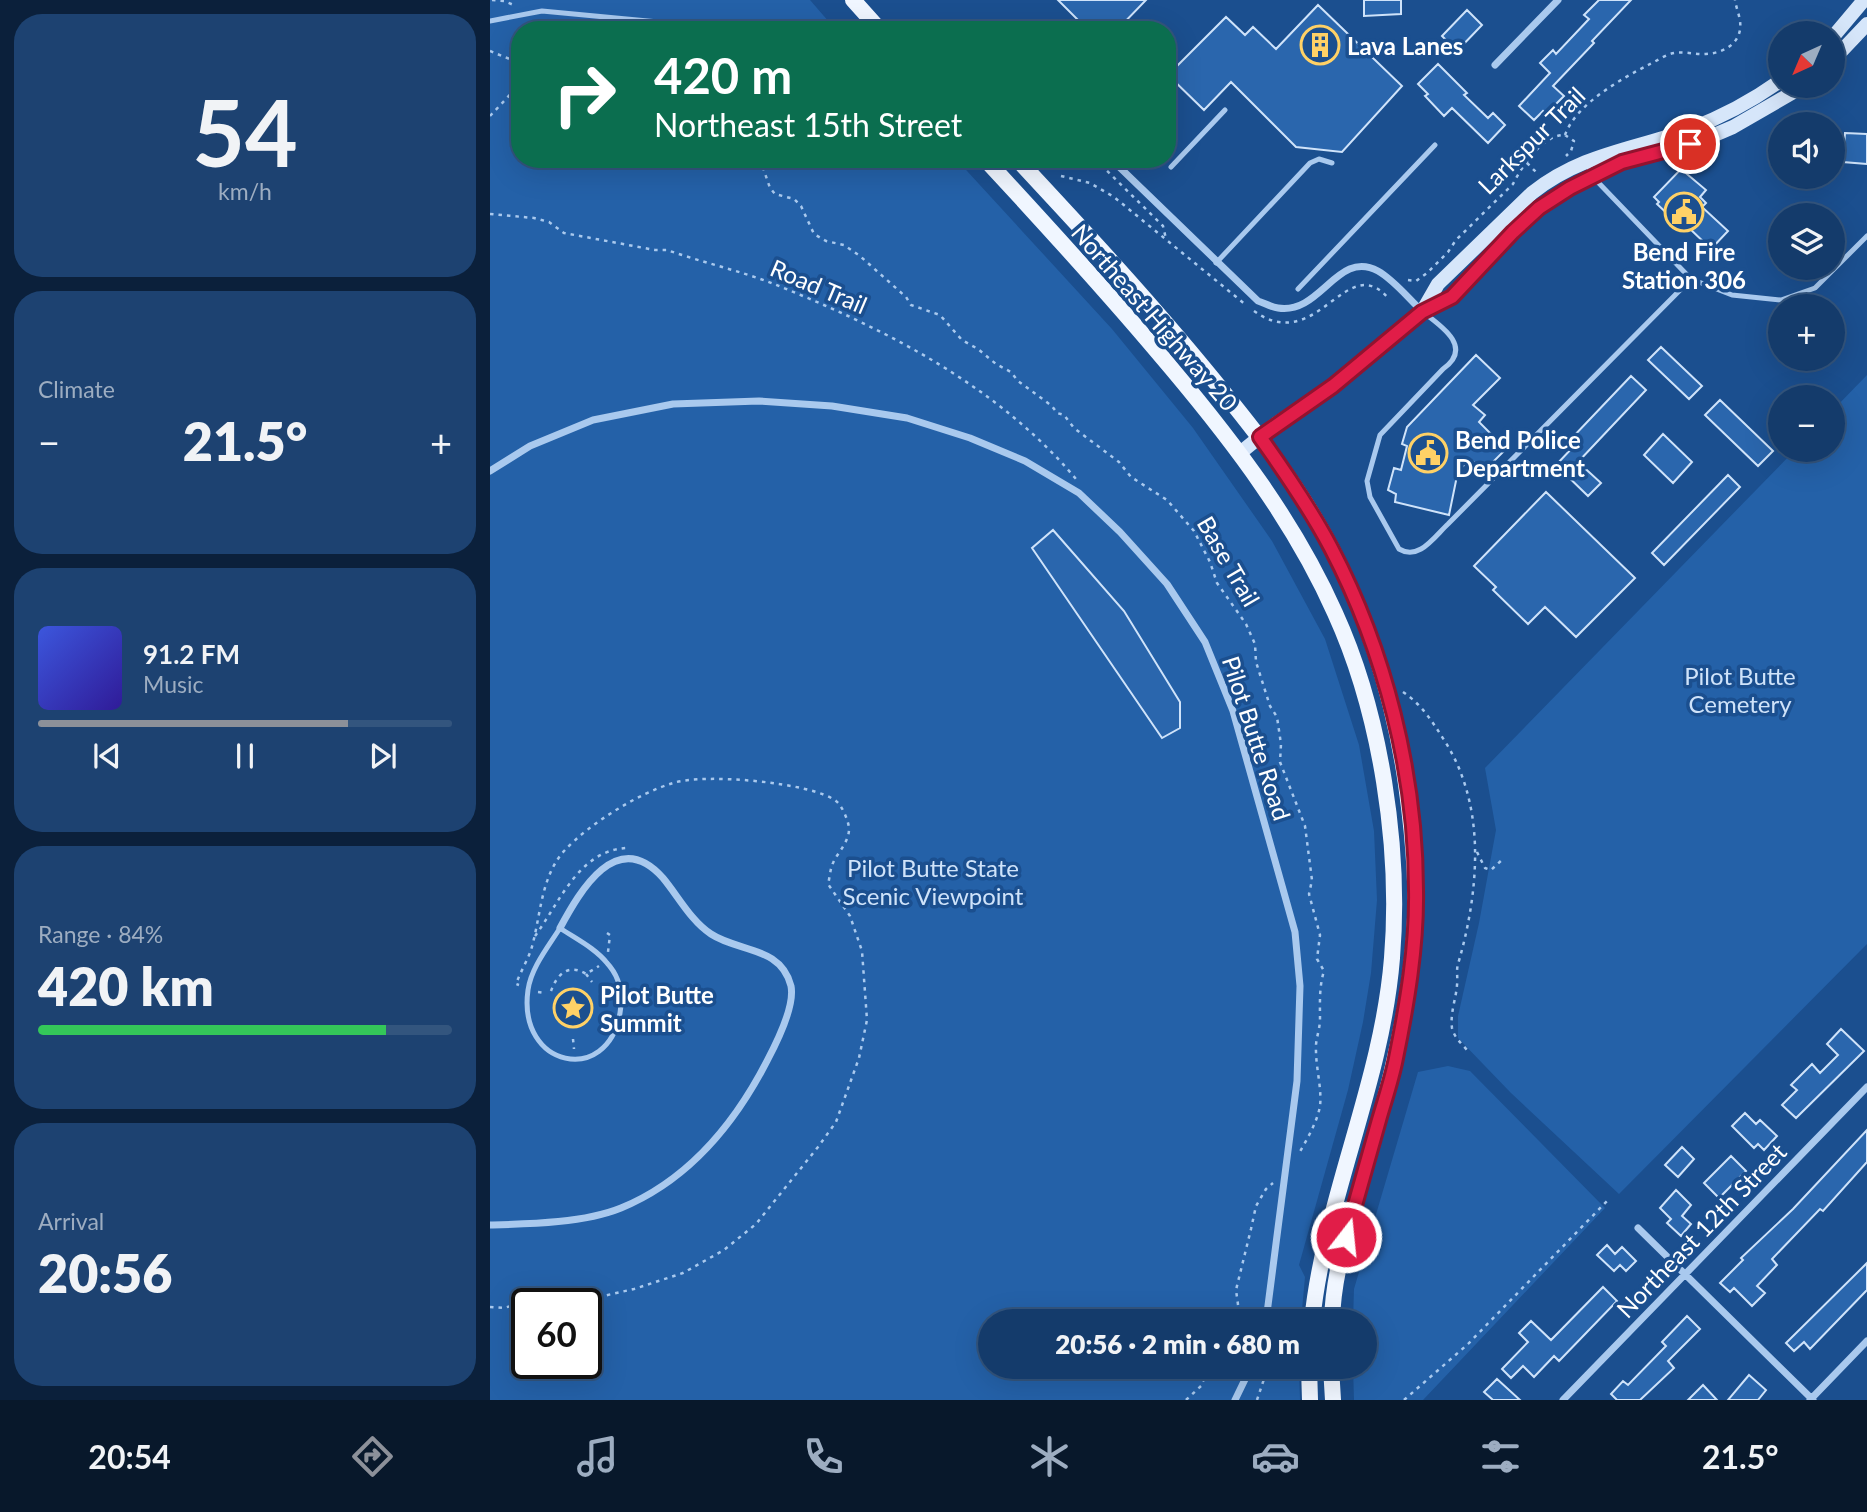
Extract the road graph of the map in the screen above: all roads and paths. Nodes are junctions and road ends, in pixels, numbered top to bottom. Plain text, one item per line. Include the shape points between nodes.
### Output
1 (853, 0) edge
2 (1558, 0) edge
3 (1735, 0) edge
4 (1864, 0) edge
5 (648, 21) edge
6 (872, 21) edge
7 (490, 22) edge
8 (1845, 23) edge
9 (1867, 24) edge
10 (1845, 47) edge
11 (490, 51) edge
12 (511, 60) edge
13 (1495, 65) dead end
14 (1768, 89) edge
15 (511, 94) edge
16 (1785, 98) edge
17 (1225, 110) dead end
18 (490, 116) edge
19 (1565, 135) junction
20 (1435, 145) dead end
21 (1567, 155) dead end
22 (1176, 162) edge
23 (1586, 162) junction
24 (1332, 163) dead end
25 (1526, 163) junction
26 (763, 168) edge
27 (993, 168) edge
28 (1025, 168) edge
29 (1104, 168) edge
30 (1120, 168) edge
31 (1546, 168) dead end
32 (1593, 177) junction
33 (490, 214) edge
34 (1867, 236) edge
35 (1166, 239) dead end
36 (1216, 263) junction
37 (1691, 279) junction
38 (1408, 280) dead end
39 (1298, 289) dead end
40 (1422, 312) junction
41 (1260, 437) junction
42 (1240, 453) junction
43 (490, 471) edge
44 (1065, 475) dead end
45 (1403, 692) dead end
46 (630, 848) dead end
47 (1475, 849) junction
48 (1504, 859) dead end
49 (560, 928) junction
50 (607, 933) dead end
51 (532, 941) junction
52 (608, 952) dead end
53 (606, 961) junction
54 (586, 974) junction
55 (592, 982) dead end
56 (528, 989) junction
57 (551, 991) dead end
58 (536, 992) dead end
59 (546, 993) dead end
60 (613, 993) dead end
61 (600, 995) dead end
62 (573, 1039) dead end
63 (1467, 1049) dead end
64 (574, 1051) dead end
65 (1867, 1087) edge
66 (1296, 1143) dead end
67 (1294, 1155) dead end
68 (1296, 1162) dead end
69 (1275, 1182) dead end
70 (1609, 1199) dead end
71 (490, 1225) edge
72 (1638, 1228) dead end
73 (1684, 1273) junction
74 (490, 1307) edge
75 (1239, 1309) edge
76 (1268, 1309) edge
77 (1313, 1309) edge
78 (1333, 1309) edge
79 (1867, 1341) edge
80 (1204, 1379) edge
81 (1245, 1379) edge
82 (1264, 1379) edge
83 (1309, 1379) edge
84 (1332, 1379) edge
85 (1812, 1399) edge
86 (1186, 1400) edge
87 (1235, 1400) edge
88 (1258, 1400) edge
89 (1310, 1400) edge
90 (1333, 1400) edge
91 (1404, 1400) edge
92 (1563, 1400) edge

1 - 6 main road
2 - 13 street
3 - 19 path, Larkspur Trail via 1740,29 1732,45 1706,54 1673,53 1627,76 1574,118
4 - 8 main road
5 - 7 lane via 542,11
9 - 10 main road
11 - 12 path
14 - 23 main road via 1729,113 1689,130
15 - 18 path
16 - 32 main road via 1705,139 1622,162
17 - 22 lane
19 - 21 path via 1574,141
19 - 25 path, Larkspur Trail via 1550,138
20 - 39 lane
23 - 32 lane
23 - 40 main road via 1532,193 1438,284
24 - 36 lane via 1319,159 1310,163
25 - 31 path via 1537,174
25 - 38 path, Larkspur Trail via 1513,184 1427,273 1416,281
26 - 68 path, Base Trail via 775,194 801,206 814,234 860,256 911,305 940,315 962,340 1011,372 1182,515 1223,593 1246,624 1277,718 1280,762 1305,826 1312,880 1309,894 1320,935 1317,959 1324,971 1315,1048 1320,1105
27 - 42 main road, Northeast Highway 20 via 1107,291
28 - 41 main road, Northeast Highway 20 via 1164,319
29 - 35 path via 1163,226
30 - 36 street
32 - 37 lane
32 - 40 main road via 1539,208 1452,297
33 - 44 path, Road Trail via 534,218 564,233 667,250 771,283 873,328 911,347 1017,418 1079,482
34 - 37 lane via 1815,288 1781,300 1732,295
36 - 40 street via 1258,300 1277,308 1310,302 1349,269 1372,268
37 - 40 lane via 1438,534 1418,553 1406,554 1399,550 1370,497 1367,481 1383,431 1452,362 1456,352 1455,342 1442,326
40 - 41 main road via 1333,386
41 - 42 main road
41 - 78 main road, Northeast Highway 20 via 1331,547 1360,609 1383,671 1401,748 1412,826 1413,945 1398,1048 1339,1262
42 - 77 main road, Northeast Highway 20 via 1308,559 1336,613 1357,670 1385,787 1393,859 1392,956 1385,1016 1325,1239
43 - 76 street, Pilot Butte Road via 530,446 593,420 673,404 759,401 832,406 907,418 1025,461 1079,493 1120,532 1167,584 1205,642 1233,711 1295,932 1300,986 1297,1081
45 - 47 path via 1418,703 1456,759 1469,799
46 - 51 path via 612,849 579,871
47 - 48 path via 1485,868 1491,870
47 - 63 path via 1452,1020 1452,1030
49 - 53 lane
49 - 56 lane via 535,968
49 - 71 street via 581,891 600,870 630,858 644,862 661,875 709,933 754,948 785,971 792,989 788,1011 752,1091 729,1124 702,1155 668,1182 620,1208 536,1224
50 - 52 path
51 - 56 path via 516,984
51 - 74 path via 550,872 564,851 595,822 621,807 674,782 722,779 818,793 837,801 849,828 828,884 850,916 862,951 867,1020 836,1122 756,1224 724,1250 683,1273 634,1289 568,1304 528,1301
53 - 54 path
53 - 56 lane via 621,992 620,1018 604,1048 585,1058 561,1058 541,1046 528,1015
54 - 55 path
54 - 57 path via 569,970 555,980
58 - 59 path
60 - 61 path
62 - 64 path
65 - 73 street, Northeast 12th Street
66 - 67 path
69 - 75 path via 1256,1206 1236,1290
70 - 91 path via 1468,1344
72 - 73 street
73 - 85 street
73 - 92 street, Northeast 12th Street
79 - 85 street
80 - 86 path
81 - 87 street
82 - 88 path
83 - 89 main road
84 - 90 main road

